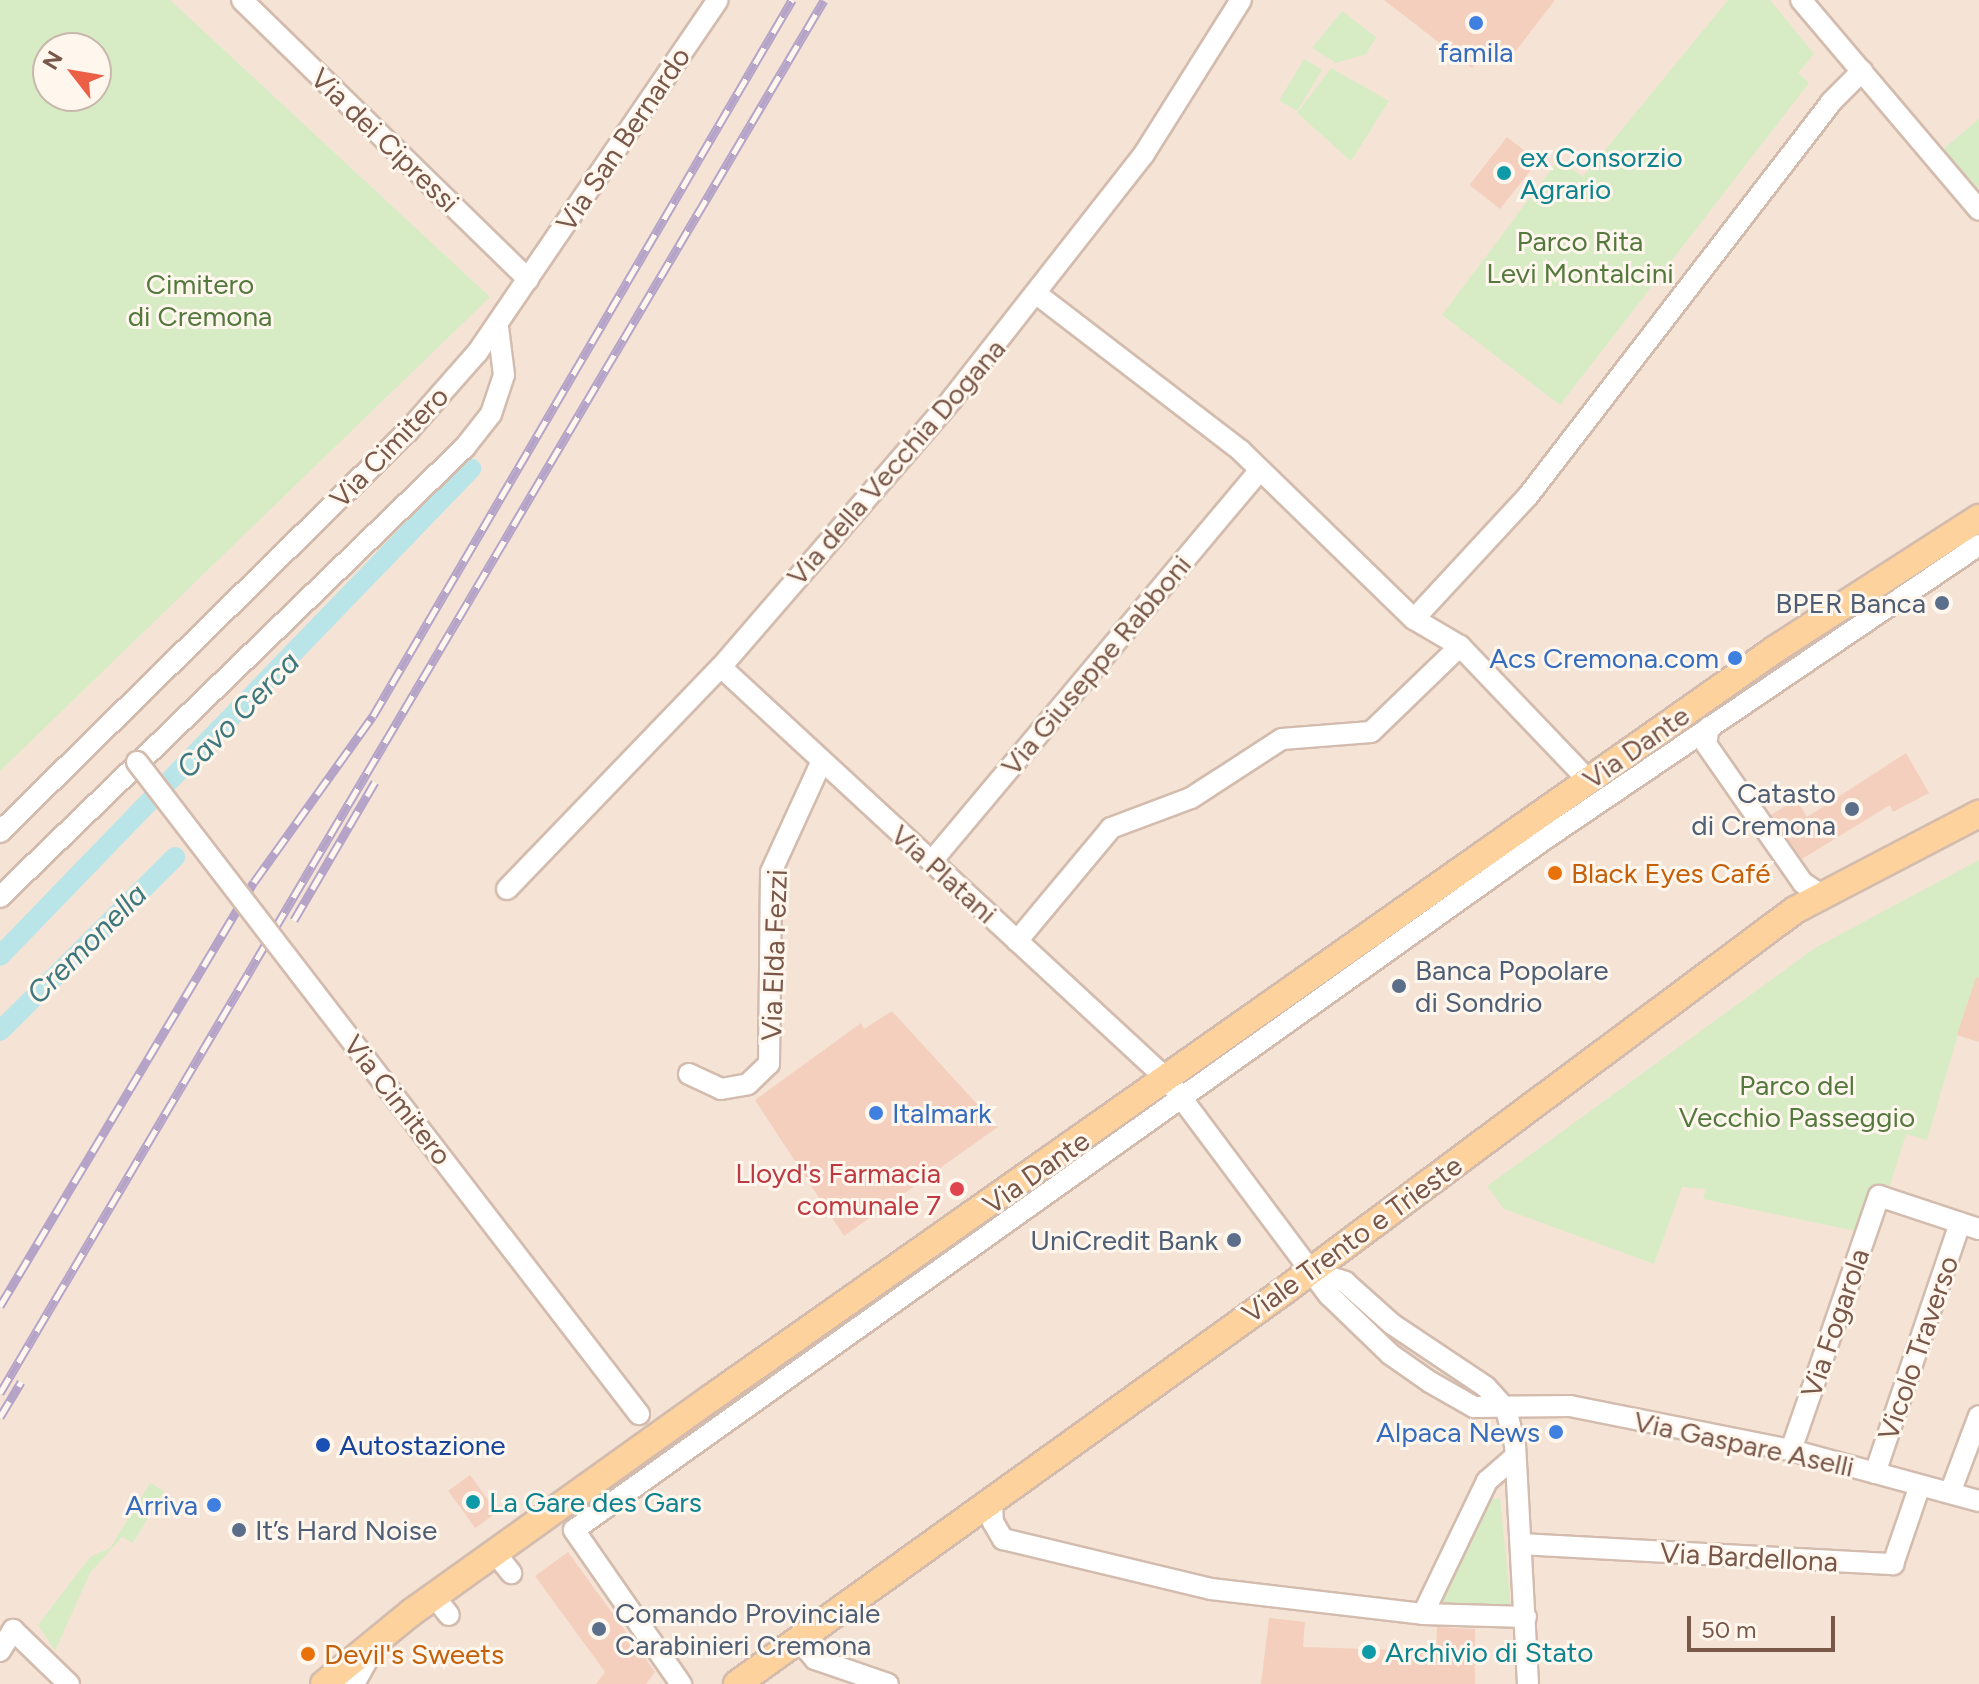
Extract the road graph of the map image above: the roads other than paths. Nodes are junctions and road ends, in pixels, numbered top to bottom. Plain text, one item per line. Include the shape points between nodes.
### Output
1 (718, 0) edge
2 (1241, 0) edge
3 (1801, 0) edge
4 (256, 5) edge
5 (1862, 71) junction
6 (1979, 210) edge
7 (528, 279) junction
8 (1038, 295) junction
9 (498, 327) junction
10 (1260, 470) junction
11 (1979, 518) edge
12 (1979, 545) edge
13 (1414, 619) junction
14 (1460, 646) junction
15 (1774, 650) junction
16 (721, 667) junction
17 (1755, 695) junction
18 (1709, 727) junction
19 (1680, 747) junction
20 (137, 762) junction
21 (821, 763) junction
22 (1588, 780) junction
23 (1979, 814) edge
24 (0, 832) edge
25 (1542, 841) junction
26 (1499, 844) junction
27 (932, 861) junction
28 (507, 889) dead end
29 (1820, 894) junction
30 (0, 897) edge
31 (1414, 905) junction
32 (1795, 910) junction
33 (1017, 941) junction
34 (1403, 942) junction
35 (689, 1074) dead end
36 (1176, 1091) junction
37 (1970, 1226) edge
38 (1310, 1271) junction
39 (1506, 1409) junction
40 (1979, 1416) edge
41 (658, 1439) junction
42 (1791, 1450) junction
43 (1515, 1457) junction
44 (674, 1460) junction
45 (1875, 1473) junction
46 (1920, 1485) junction
47 (1950, 1493) junction
48 (577, 1495) junction
49 (992, 1498) junction
50 (1979, 1501) edge
51 (574, 1530) junction
52 (1521, 1544) junction
53 (1423, 1614) junction
54 (1526, 1617) junction
55 (381, 1636) junction
56 (799, 1640) junction
57 (0, 1651) edge
58 (69, 1684) edge
59 (324, 1684) edge
60 (354, 1684) edge
61 (681, 1684) edge
62 (737, 1684) edge
63 (888, 1684) edge
64 (1528, 1684) edge

1 - 7 street, Via San Bernardo
2 - 8 street, Via della Vecchia Dogana via 1172,115
3 - 5 street
4 - 7 street, Via dei Cipressi
5 - 6 street
5 - 13 street via 1831,102 1528,496
7 - 9 street, Via Cimitero
8 - 10 street
8 - 16 street, Via della Vecchia Dogana
9 - 20 street, Via Cimitero via 504,375 491,414 465,447
9 - 24 street, Via Cimitero via 409,430
10 - 13 street
10 - 27 street, Via Giuseppe Rabboni
11 - 15 main road, Via Dante
12 - 17 street, Via Dante
13 - 14 street
14 - 22 street
14 - 33 street via 1371,732 1282,739 1191,798 1111,828
15 - 17 street
15 - 22 main road, Via Dante
16 - 21 street, Via Platani
16 - 28 street, Via della Vecchia Dogana
17 - 18 street, Via Dante
18 - 19 street, Via Dante
18 - 29 street via 1706,744 1803,883
19 - 25 street, Via Dante
19 - 32 street via 1695,750 1793,893
20 - 30 street, Via Cimitero
20 - 41 street, Via Cimitero, bridge
21 - 27 street, Via Platani
21 - 35 street, Via Elda Fezzi via 771,872 769,1064 748,1084 721,1089
22 - 26 main road, Via Dante
23 - 29 main road, Viale Trento e Trieste
25 - 26 street
25 - 34 street, Via Dante
26 - 31 main road, Via Dante
27 - 33 street, Via Platani
29 - 32 main road, Viale Trento e Trieste
31 - 34 street
31 - 36 main road, Via Dante
32 - 38 main road, Viale Trento e Trieste
33 - 36 street, Via Platani
34 - 36 street, Via Dante
36 - 38 street, Via Platani
36 - 41 main road, Via Dante
36 - 44 street, Via Dante
37 - 42 street, Via Fogarola via 1879,1196
37 - 45 street, Vicolo Traverso
38 - 39 street, Via Gaspare Aselli via 1390,1354 1474,1407
38 - 49 main road, Viale Trento e Trieste
39 - 42 street, Via Gaspare Aselli via 1570,1406
39 - 43 street
40 - 47 street
41 - 44 street
41 - 48 main road, Via Dante
42 - 45 street, Via Gaspare Aselli
43 - 52 street
43 - 53 street via 1487,1481
44 - 51 street, Via Dante
45 - 46 street, Via Gaspare Aselli
46 - 47 street, Via Gaspare Aselli
46 - 52 street, Via Bardellona via 1893,1564
47 - 50 street, Via Gaspare Aselli
48 - 51 street
48 - 55 main road, Via Dante via 503,1563 442,1606
49 - 53 street via 993,1522 1003,1539 1211,1589
49 - 56 main road, Viale Trento e Trieste
51 - 61 street
52 - 54 street
53 - 54 street
54 - 64 street
55 - 59 main road, Via Dante
55 - 60 street, Via Dante
56 - 62 main road, Viale Trento e Trieste
56 - 63 street via 815,1659
57 - 58 street via 13,1630

